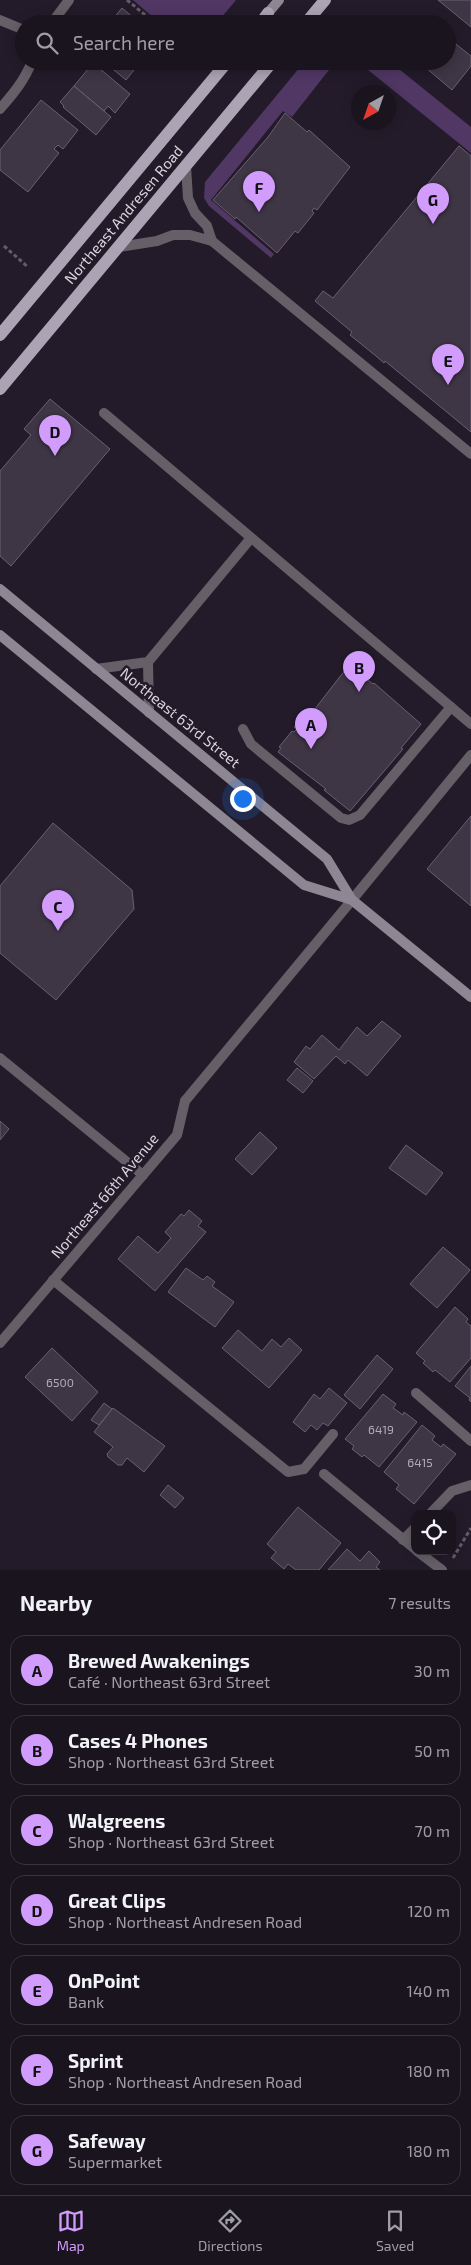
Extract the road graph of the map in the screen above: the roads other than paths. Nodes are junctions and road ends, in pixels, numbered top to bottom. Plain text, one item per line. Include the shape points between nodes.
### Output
1 (69, 0) edge
2 (280, 0) edge
3 (324, 0) edge
4 (268, 13) edge
5 (58, 15) edge
6 (312, 15) edge
7 (0, 20) edge
8 (15, 26) edge
9 (29, 70) edge
10 (221, 70) edge
11 (266, 70) edge
12 (0, 109) edge
13 (186, 166) junction
14 (212, 241) junction
15 (119, 247) junction
16 (0, 335) edge
17 (0, 389) edge
18 (104, 413) dead end
19 (471, 454) edge
20 (251, 538) junction
21 (0, 589) edge
22 (0, 635) edge
23 (148, 662) junction
24 (96, 669) junction
25 (451, 707) junction
26 (149, 713) junction
27 (471, 724) edge
28 (242, 729) dead end
29 (471, 755) edge
30 (352, 900) junction
31 (471, 997) edge
32 (0, 1058) edge
33 (143, 1175) junction
34 (53, 1280) junction
35 (0, 1343) edge
36 (416, 1393) dead end
37 (333, 1434) dead end
38 (471, 1441) edge
39 (324, 1474) dead end
40 (471, 1485) edge
41 (434, 1510) edge
42 (411, 1532) edge
43 (403, 1540) junction
44 (411, 1546) edge
45 (422, 1555) edge
46 (442, 1570) edge

1 - 5 street
2 - 4 main road
3 - 6 main road
7 - 8 street
9 - 12 street
10 - 16 main road, Northeast Andresen Road
11 - 13 main road, Northeast Andresen Road
13 - 14 street via 188,198 195,213 207,226
13 - 15 main road, Northeast Andresen Road
14 - 15 street via 182,234
14 - 19 street
15 - 17 main road, Northeast Andresen Road
18 - 20 street
20 - 23 street
20 - 25 street
21 - 24 main road, Northeast 63rd Street
22 - 30 main road, Northeast 63rd Street via 304,885
23 - 24 street
23 - 26 street
24 - 26 main road, Northeast 63rd Street
25 - 27 street
25 - 28 street via 360,815 349,820 341,818 251,744
26 - 30 main road, Northeast 63rd Street via 326,859
29 - 30 street, Northeast 66th Avenue
30 - 31 main road, Northeast 63rd Street
30 - 33 street, Northeast 66th Avenue via 185,1101 177,1135
32 - 33 street
33 - 34 street, Northeast 66th Avenue
34 - 35 street, Northeast 66th Avenue
34 - 37 street via 288,1472 304,1469
36 - 38 street
39 - 43 street
40 - 41 street via 452,1491
42 - 43 street
43 - 44 street
45 - 46 street

